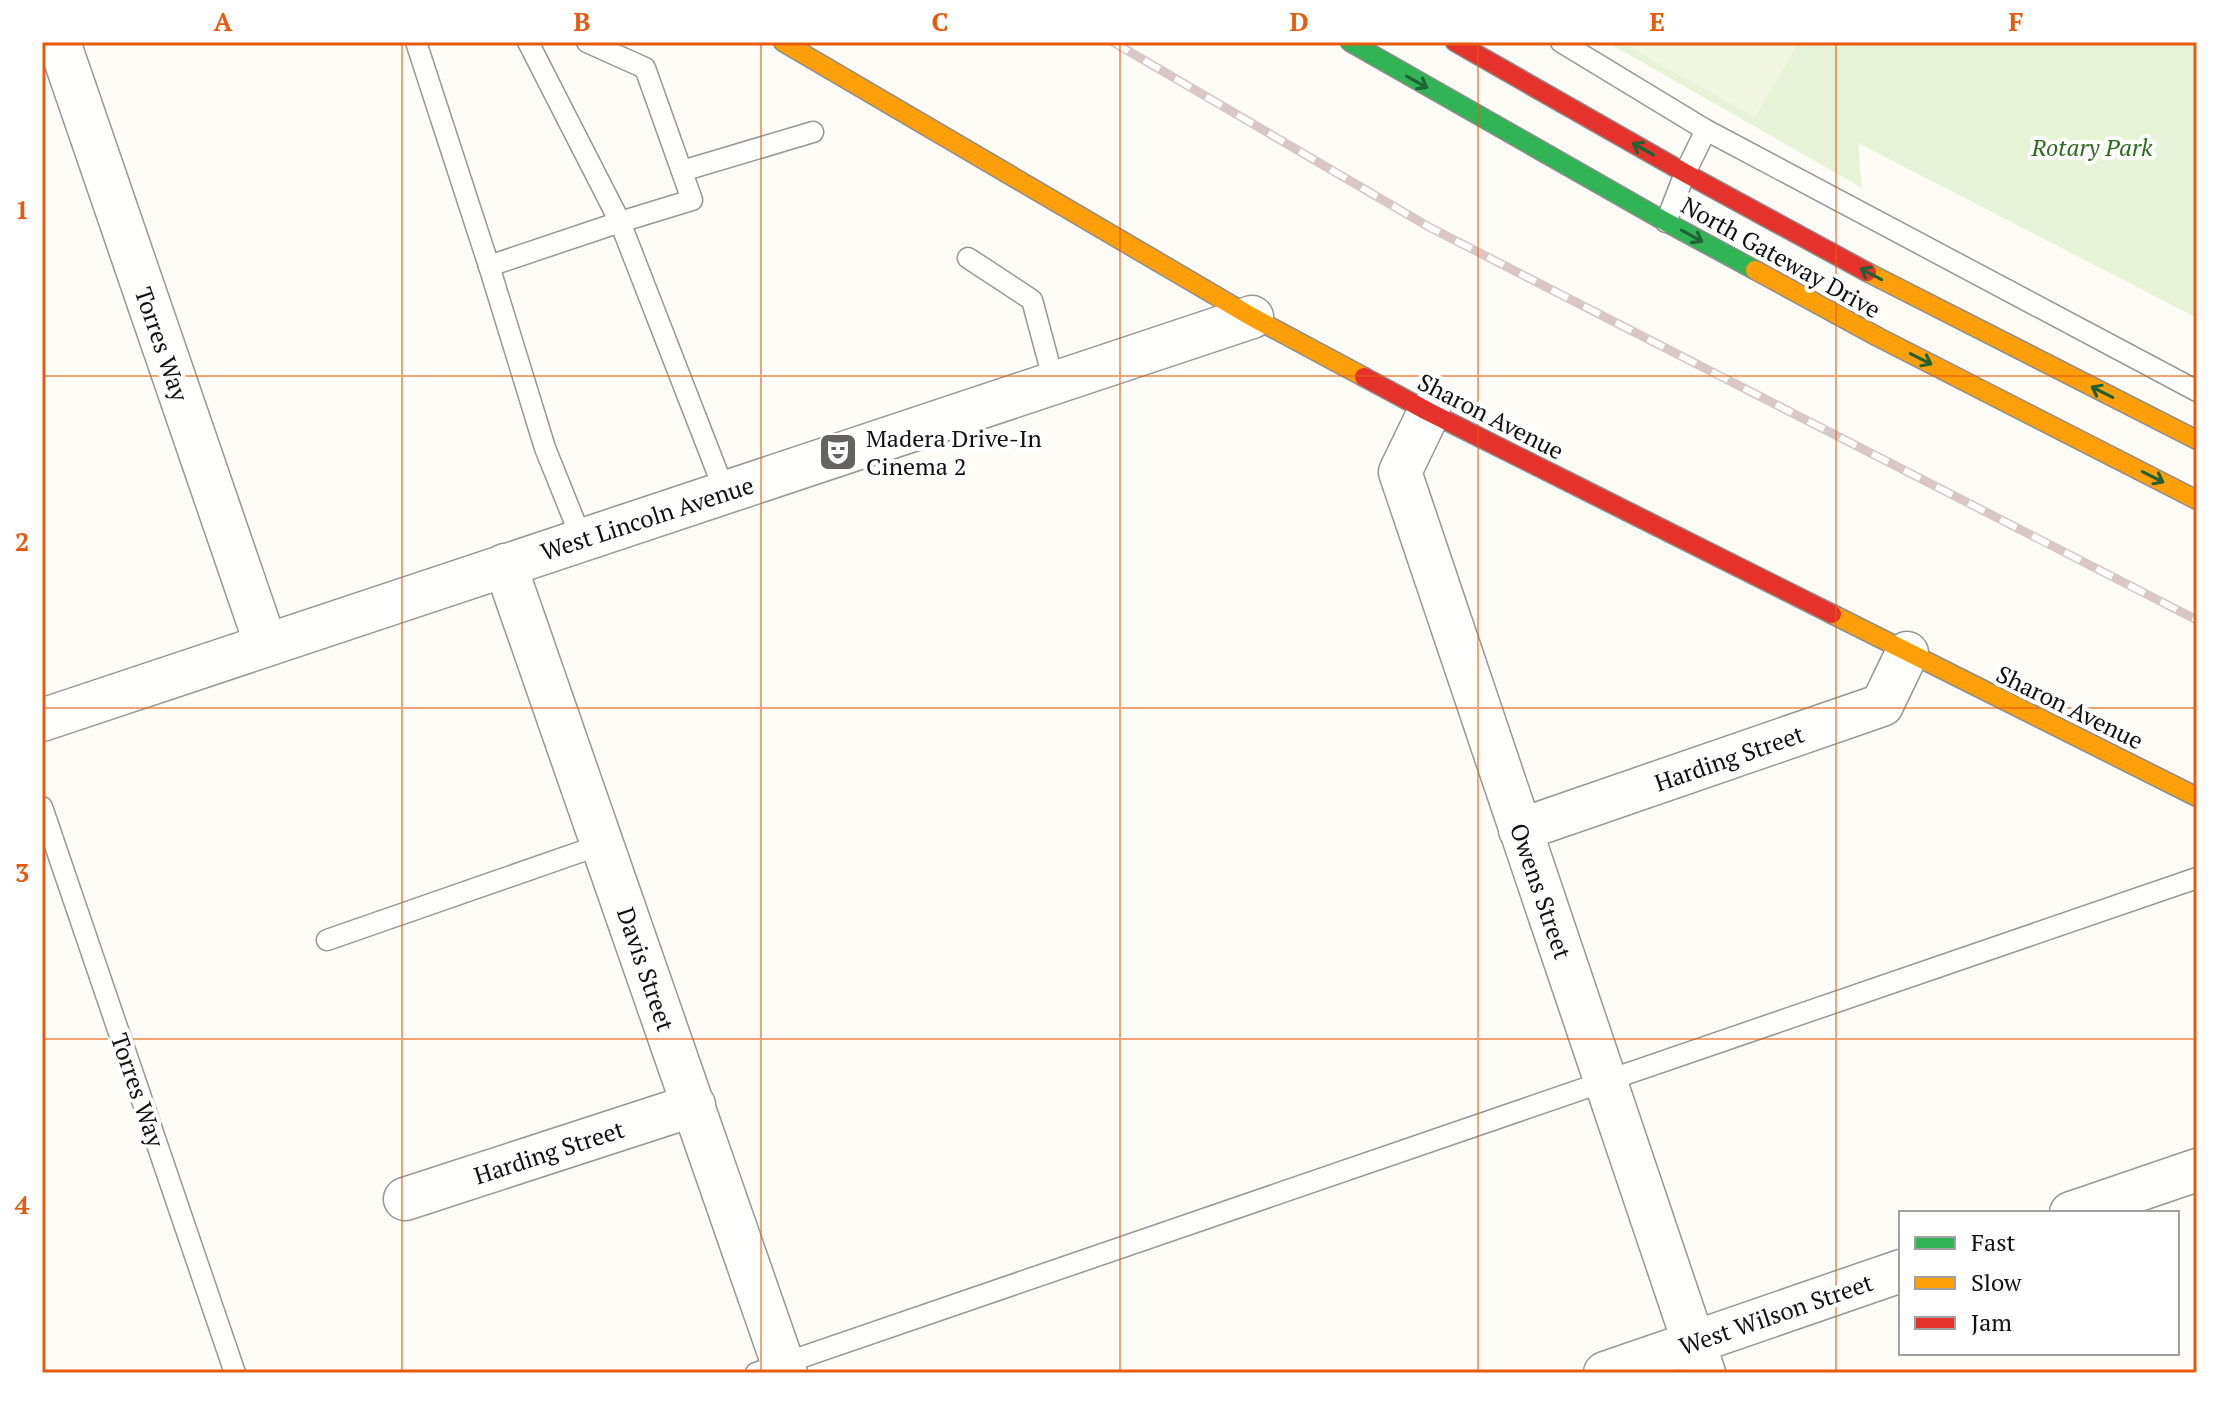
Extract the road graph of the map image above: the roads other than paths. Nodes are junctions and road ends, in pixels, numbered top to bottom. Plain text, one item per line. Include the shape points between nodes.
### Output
1 (59, 42) edge
2 (416, 42) edge
3 (528, 42) edge
4 (587, 42) edge
5 (783, 42) edge
6 (1350, 42) edge
7 (1455, 42) edge
8 (1561, 42) edge
9 (1706, 130) junction
10 (813, 132) dead end
11 (682, 171) junction
12 (1685, 173) junction
13 (620, 222) junction
14 (1666, 222) junction
15 (968, 258) dead end
16 (489, 266) junction
17 (1252, 317) junction
18 (1054, 382) junction
19 (2197, 391) edge
20 (1429, 412) junction
21 (2197, 440) edge
22 (725, 492) junction
23 (2197, 500) edge
24 (582, 540) junction
25 (505, 565) junction
26 (266, 645) junction
27 (1907, 653) junction
28 (42, 720) edge
29 (2197, 797) edge
30 (42, 807) edge
31 (1520, 830) junction
32 (603, 844) junction
33 (2197, 878) edge
34 (327, 940) dead end
35 (1605, 1081) junction
36 (694, 1105) junction
37 (2197, 1170) edge
38 (405, 1199) dead end
39 (2077, 1211) edge
40 (1899, 1272) edge
41 (1698, 1358) edge
42 (775, 1370) edge
43 (235, 1373) edge
44 (1605, 1373) edge

1 - 26 street, Torres Way
2 - 16 lane
3 - 13 lane
4 - 11 lane via 645,68
5 - 17 main road, Sharon Avenue
6 -> 14 main road, North Gateway Drive
12 -> 7 main road, North Gateway Drive
8 - 9 lane
9 - 12 lane
9 - 19 lane
10 - 11 lane
11 - 13 lane via 692,200
12 - 14 lane
21 -> 12 main road, North Gateway Drive via 1904,292
13 - 16 lane
13 - 22 lane
14 -> 23 main road, North Gateway Drive
15 - 18 lane via 1032,300
16 - 24 lane via 545,448
17 - 18 street, West Lincoln Avenue
17 - 20 main road, Sharon Avenue
18 - 22 street, West Lincoln Avenue
20 - 27 main road, Sharon Avenue
20 - 31 street, Owens Street via 1400,472
22 - 24 street, West Lincoln Avenue
24 - 25 street, West Lincoln Avenue
25 - 26 street, West Lincoln Avenue
25 - 32 street, Davis Street
26 - 28 street, West Lincoln Avenue
27 - 29 main road, Sharon Avenue
27 - 31 street, Harding Street via 1882,705
30 - 43 lane, Torres Way
31 - 35 street, Owens Street
32 - 34 lane
32 - 36 street, Davis Street
33 - 35 lane
35 - 41 street, Owens Street
35 - 42 lane
36 - 38 street, Harding Street
36 - 42 street, Davis Street
37 - 39 street
40 - 41 street, West Wilson Street
41 - 44 street, West Wilson Street

